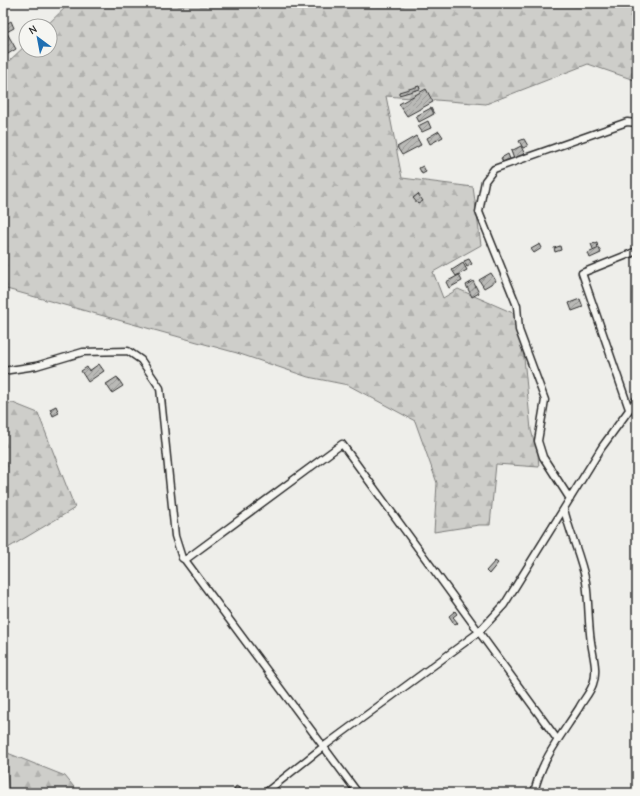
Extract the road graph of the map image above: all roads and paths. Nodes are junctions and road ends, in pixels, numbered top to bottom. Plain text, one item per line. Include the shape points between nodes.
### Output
1 (637, 123) edge
2 (637, 251) edge
3 (3, 371) edge
4 (637, 399) edge
5 (629, 409) junction
6 (570, 499) junction
7 (564, 509) junction
8 (185, 560) junction
9 (479, 632) junction
10 (557, 739) junction
11 (323, 747) junction
12 (265, 793) edge
13 (358, 793) edge
14 (534, 793) edge

1 - 6 street via 627,122 494,169 485,181 479,212 517,306 519,330 545,400 538,441 543,457
2 - 5 street via 582,273
3 - 8 street via 36,366 83,352 128,351 141,360 160,388 175,536
4 - 5 street
5 - 6 street
6 - 7 street
7 - 9 street via 504,605
7 - 10 street via 586,583 595,670 593,684
8 - 9 street via 342,444
8 - 11 street
9 - 10 street
9 - 11 street
10 - 14 street via 547,755
11 - 12 street
11 - 13 street

